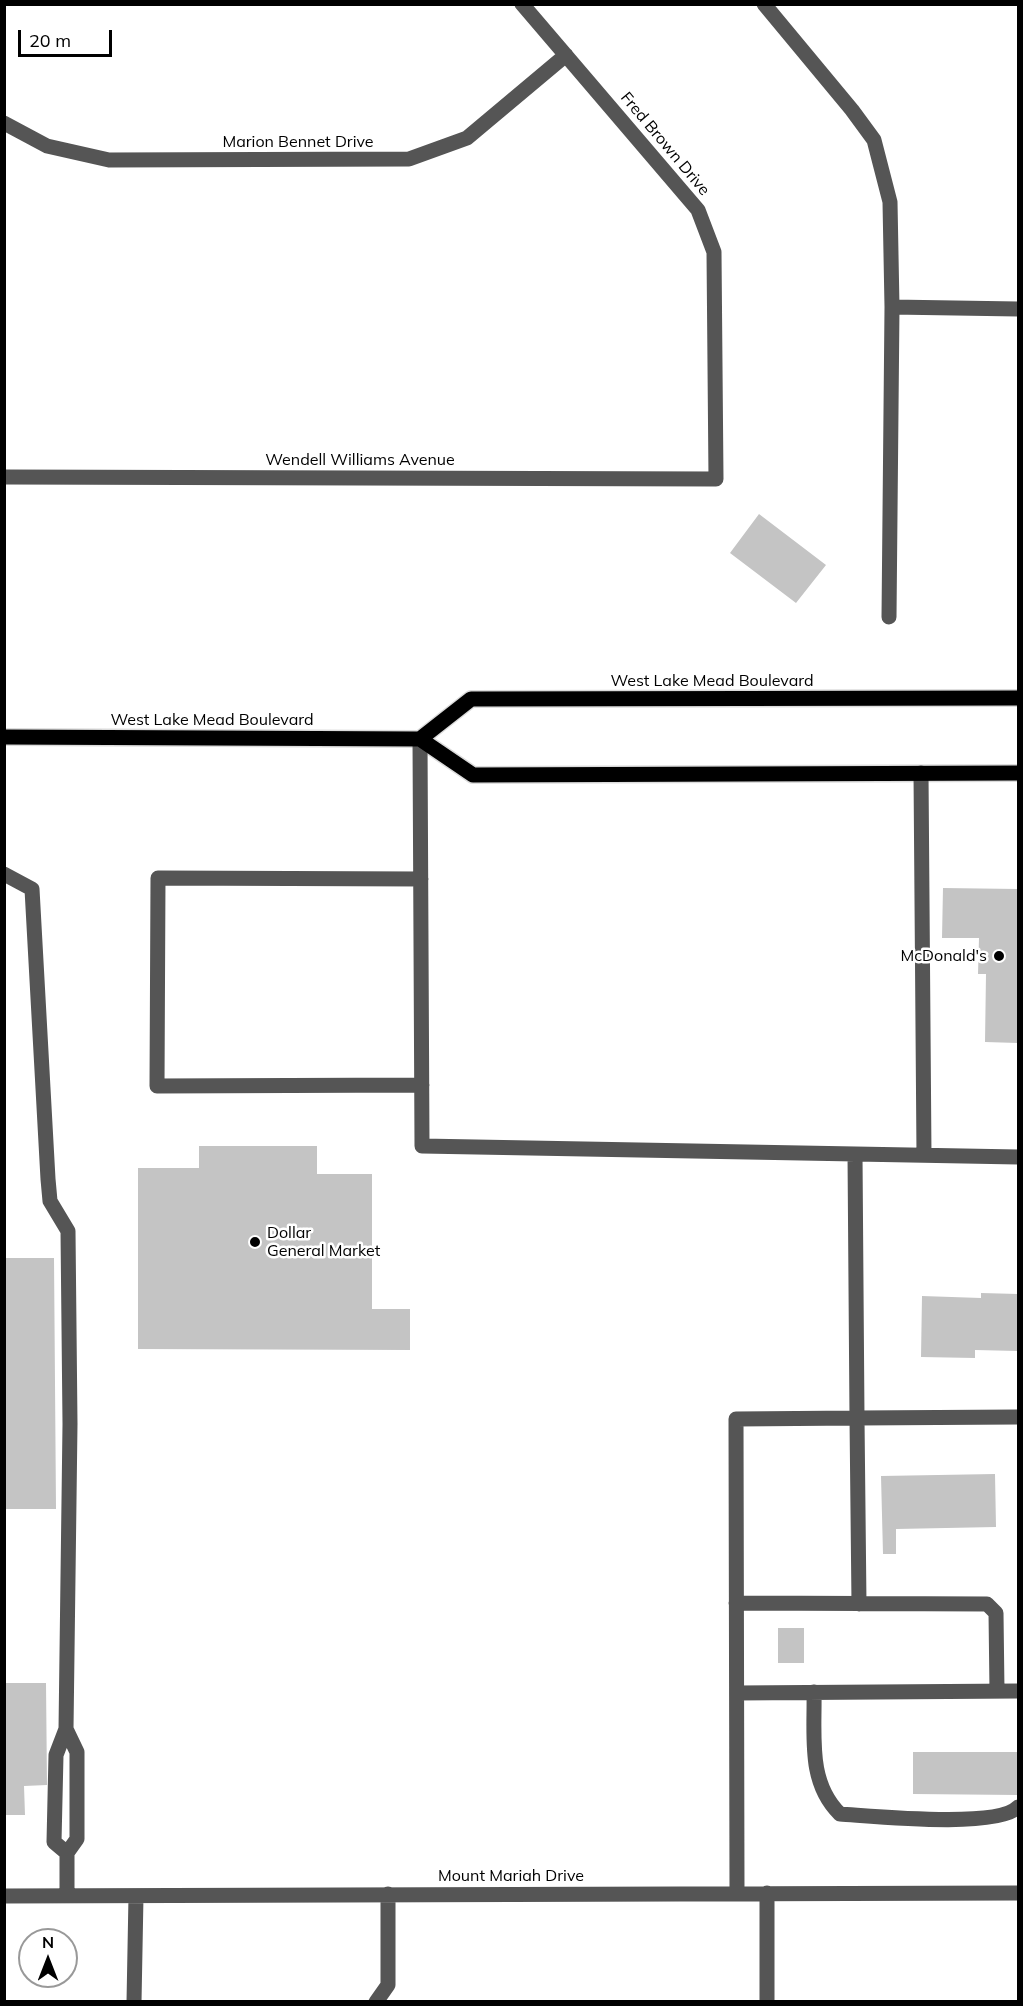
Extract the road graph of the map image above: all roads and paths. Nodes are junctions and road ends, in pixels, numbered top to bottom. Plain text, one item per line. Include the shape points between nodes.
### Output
1 (522, 4) edge
2 (765, 4) edge
3 (566, 55) junction
4 (4, 123) edge
5 (892, 307) junction
6 (1018, 309) edge
7 (4, 477) edge
8 (716, 479) joint
9 (889, 617) dead end
10 (1018, 699) edge
11 (4, 737) edge
12 (420, 740) junction
13 (921, 773) junction
14 (1018, 773) edge
15 (4, 874) edge
16 (421, 879) junction
17 (422, 1085) junction
18 (855, 1154) junction
19 (924, 1155) junction
20 (1018, 1157) edge
21 (1018, 1417) edge
22 (857, 1418) junction
23 (736, 1603) junction
24 (859, 1604) junction
25 (997, 1691) junction
26 (1018, 1691) edge
27 (814, 1692) junction
28 (737, 1693) junction
29 (66, 1729) junction
30 (1018, 1807) edge
31 (67, 1853) junction
32 (737, 1893) junction
33 (767, 1893) junction
34 (1018, 1893) edge
35 (388, 1894) junction
36 (4, 1896) edge
37 (67, 1896) junction
38 (136, 1896) junction
39 (134, 2001) edge
40 (376, 2001) edge
41 (767, 2001) edge

1 - 3 street, Fred Brown Drive
2 - 5 street via 874,140 890,202
3 - 4 street, Marion Bennet Drive via 467,138 409,159 109,160 47,146
3 - 8 street, Fred Brown Drive via 698,210 714,252
5 - 6 street
5 - 9 street
7 - 8 street, Wendell Williams Avenue
10 - 12 main road, West Lake Mead Boulevard via 471,699
11 - 12 main road, West Lake Mead Boulevard
12 - 13 main road via 473,775
12 - 16 street
13 - 14 main road
13 - 19 street
15 - 29 street via 32,889 50,1201 68,1231
16 - 17 street
16 - 17 street via 158,878 157,1086
17 - 18 street via 422,1146
18 - 19 street
18 - 22 street
19 - 20 street
21 - 22 street
22 - 23 street via 736,1419
22 - 24 street
23 - 24 street
23 - 28 street
24 - 25 street via 987,1604 996,1613
25 - 26 street
25 - 27 street
27 - 28 street
27 - 30 street via 818,1781 827,1802 840,1814 996,1818
28 - 32 street
29 - 31 street via 77,1752 77,1839
29 - 31 street via 56,1755 54,1842
31 - 37 street
32 - 33 street, Mount Mariah Drive
32 - 35 street, Mount Mariah Drive
33 - 34 street, Mount Mariah Drive
33 - 41 street
35 - 38 street, Mount Mariah Drive
35 - 40 street via 388,1985
36 - 37 street, Mount Mariah Drive
37 - 38 street, Mount Mariah Drive
38 - 39 street

